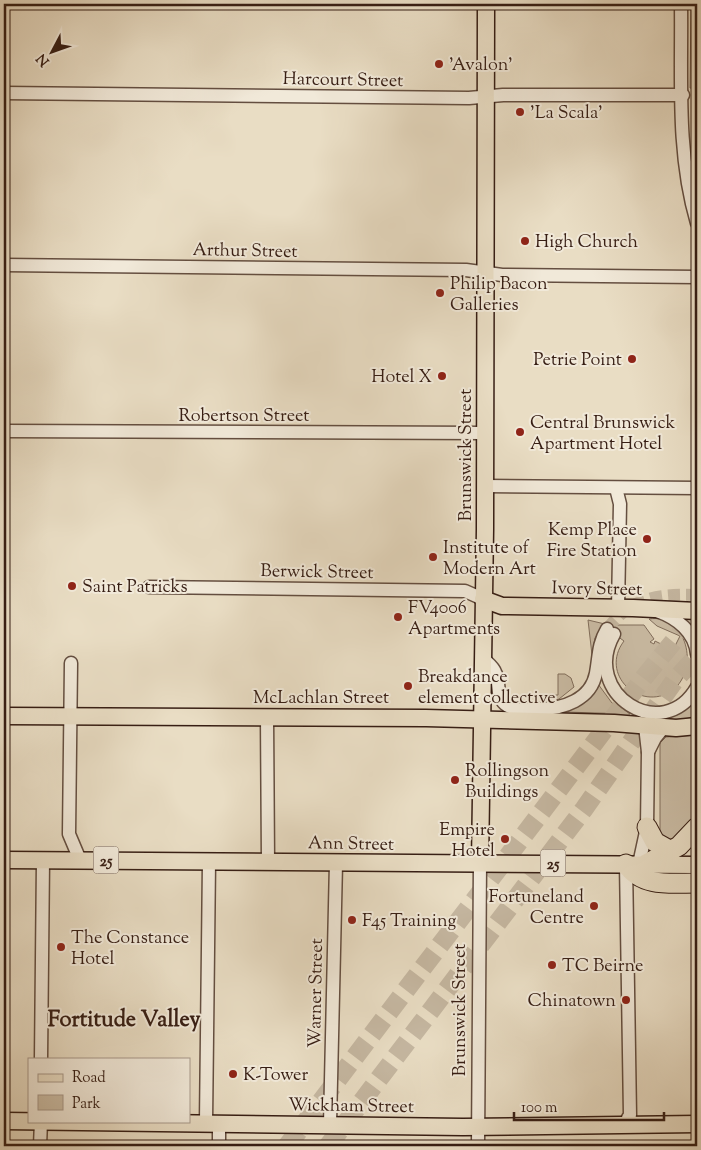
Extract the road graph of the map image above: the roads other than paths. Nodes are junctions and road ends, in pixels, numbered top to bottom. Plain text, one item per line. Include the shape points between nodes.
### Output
1 (486, 4) edge
2 (682, 4) edge
3 (4, 93) edge
4 (683, 95) junction
5 (486, 96) junction
6 (697, 223) edge
7 (4, 265) edge
8 (485, 273) junction
9 (697, 277) edge
10 (4, 431) edge
11 (484, 433) junction
12 (485, 486) junction
13 (616, 488) junction
14 (697, 488) edge
15 (149, 586) dead end
16 (483, 599) junction
17 (618, 608) junction
18 (652, 609) junction
19 (697, 611) edge
20 (697, 654) edge
21 (482, 657) junction
22 (71, 663) dead end
23 (697, 687) edge
24 (4, 716) edge
25 (71, 717) junction
26 (267, 717) junction
27 (482, 719) junction
28 (644, 726) junction
29 (697, 726) edge
30 (664, 727) junction
31 (648, 752) junction
32 (647, 827) junction
33 (697, 827) edge
34 (671, 851) junction
35 (4, 860) edge
36 (43, 860) junction
37 (80, 860) junction
38 (208, 862) junction
39 (268, 862) junction
40 (336, 863) junction
41 (480, 863) junction
42 (637, 864) junction
43 (697, 865) edge
44 (697, 883) edge
45 (41, 1058) edge
46 (4, 1121) edge
47 (628, 1121) junction
48 (28, 1122) edge
49 (41, 1122) edge
50 (213, 1122) junction
51 (330, 1124) junction
52 (697, 1124) edge
53 (478, 1127) junction
54 (40, 1146) edge
55 (219, 1146) edge
56 (478, 1146) edge

1 - 5 main road, Brunswick Street
2 - 4 street
3 - 5 street, Harcourt Street
4 - 5 street, Harcourt Street
4 - 6 street via 684,161
5 - 8 main road, Brunswick Street
7 - 8 street, Arthur Street via 466,270
8 - 9 street, Arthur Street
8 - 11 main road, Brunswick Street
10 - 11 street, Robertson Street
11 - 12 main road, Brunswick Street
12 - 13 street
12 - 16 main road, Brunswick Street
13 - 14 street
13 - 17 street via 620,504
15 - 16 street, Berwick Street via 465,591
16 - 17 main road, Ivory Street via 502,606
16 - 21 main road, Brunswick Street
17 - 18 main road, Ivory Street
18 - 19 main road, Ivory Street
18 - 20 street, Ivory Street via 685,628 694,641
21 - 23 street via 495,672 499,695 507,706 516,709 563,706 579,699 590,688 599,646 611,631 608,674 616,694 625,704 649,713 667,711 682,703
21 - 27 main road, Brunswick Street
22 - 25 street
24 - 25 main road, McLachlan Street
25 - 26 main road, McLachlan Street
25 - 37 street via 69,834
26 - 27 main road, McLachlan Street
26 - 39 street
27 - 28 main road, McLachlan Street
27 - 41 main road, Brunswick Street
28 - 30 main road, McLachlan Street
28 - 31 street
29 - 30 main road, McLachlan Street
30 - 31 street
31 - 32 street
32 - 34 highway via 655,842
32 - 42 street
33 - 34 highway, 25 via 686,841
34 - 42 highway, 25
35 - 36 main road, Ann Street / 25
36 - 37 main road, Ann Street / 25
36 - 45 street
37 - 38 main road, Ann Street / 25
38 - 39 main road, Ann Street / 25
38 - 50 street
39 - 40 main road, Ann Street / 25
40 - 41 main road, Ann Street / 25
40 - 51 street, Warner Street
41 - 42 main road, Ann Street / 25
41 - 53 street, Brunswick Street
42 - 43 main road, Ann Street
42 - 44 highway via 634,875 649,881
42 - 47 street via 626,938
46 - 48 main road, Wickham Street
47 - 52 main road, Wickham Street
47 - 53 main road, Wickham Street
49 - 50 main road, Wickham Street
49 - 54 street
50 - 51 main road, Wickham Street
50 - 55 street
51 - 53 main road, Wickham Street
53 - 56 street, Brunswick Street

